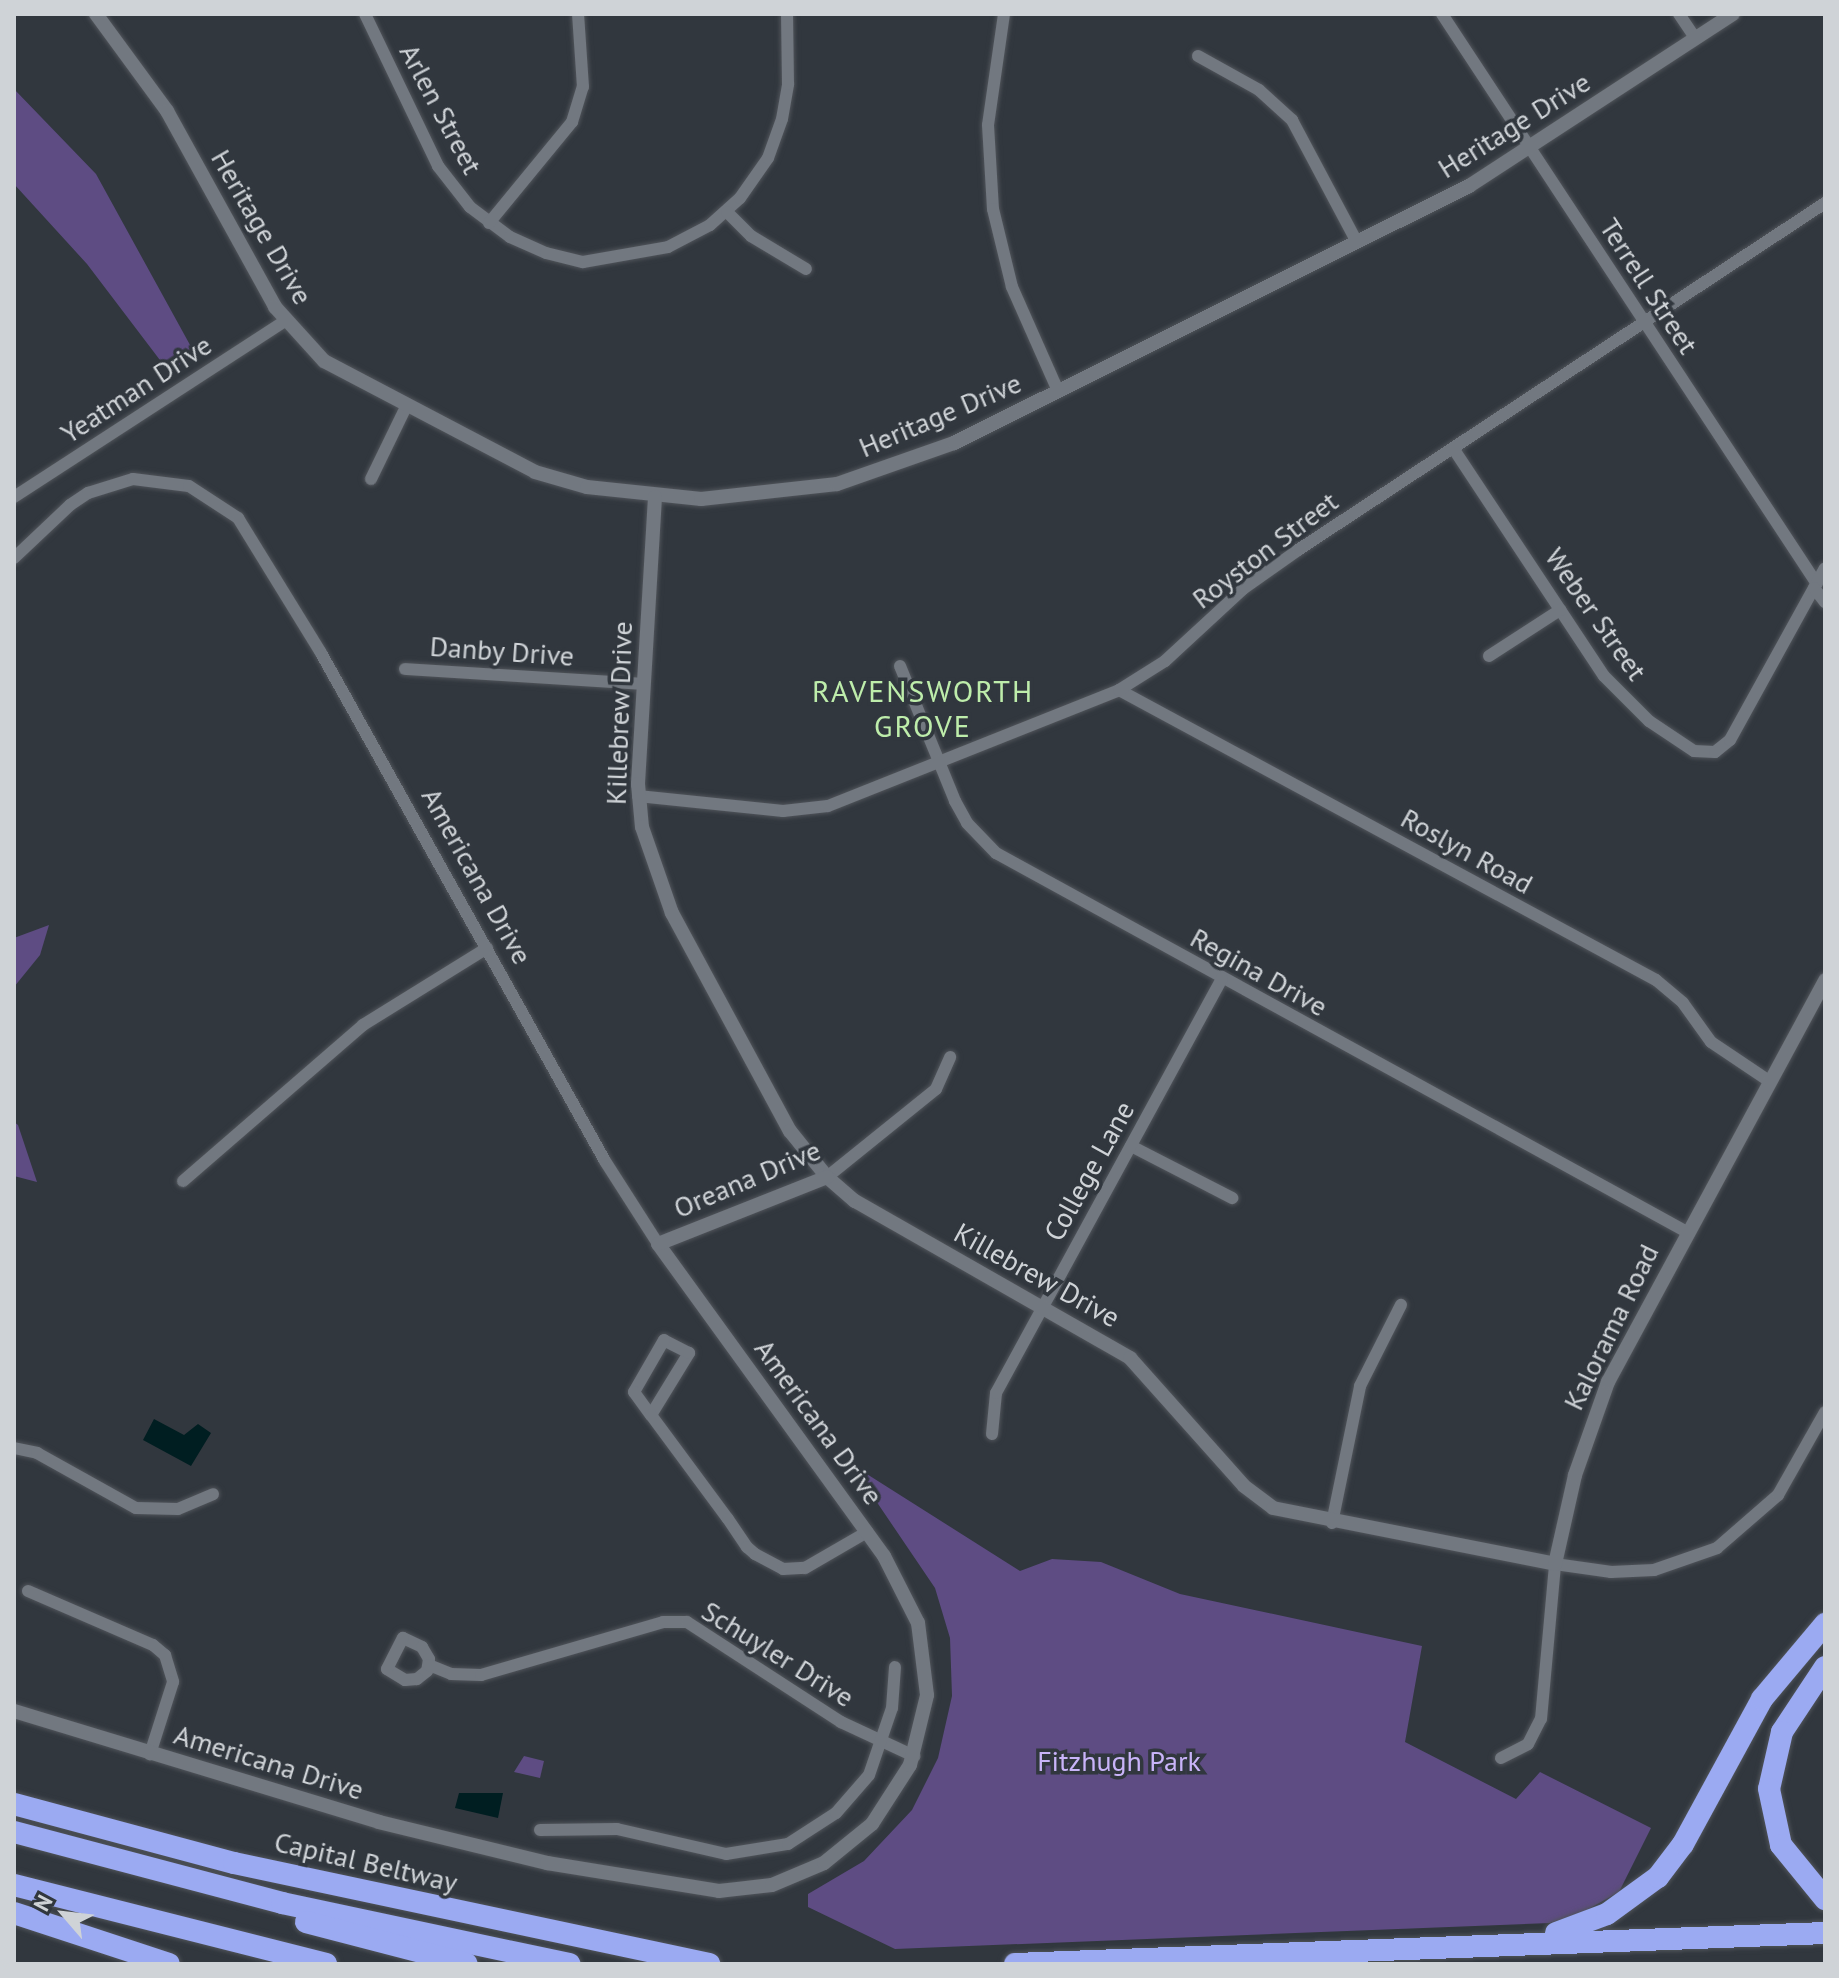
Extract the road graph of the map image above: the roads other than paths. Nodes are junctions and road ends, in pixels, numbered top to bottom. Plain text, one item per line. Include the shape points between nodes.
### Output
1 (96, 14) edge
2 (365, 14) edge
3 (578, 14) edge
4 (787, 14) edge
5 (1004, 14) edge
6 (1442, 14) edge
7 (1679, 14) edge
8 (1733, 14) edge
9 (1695, 38) junction
10 (1198, 56) dead end
11 (1530, 149) junction
12 (1825, 203) edge
13 (727, 212) junction
14 (489, 223) junction
15 (1357, 242) junction
16 (806, 269) dead end
17 (285, 321) junction
18 (1644, 323) junction
19 (1058, 391) junction
20 (406, 407) junction
21 (1453, 448) junction
22 (371, 479) dead end
23 (14, 497) edge
24 (655, 497) junction
25 (14, 558) edge
26 (1825, 568) edge
27 (1815, 586) junction
28 (1825, 602) edge
29 (1560, 610) junction
30 (1489, 656) dead end
31 (900, 666) dead end
32 (405, 669) dead end
33 (643, 684) junction
34 (1119, 690) junction
35 (939, 764) junction
36 (638, 796) junction
37 (487, 948) junction
38 (1222, 979) junction
39 (1825, 980) edge
40 (950, 1057) dead end
41 (1769, 1081) junction
42 (1131, 1146) junction
43 (827, 1177) junction
44 (183, 1181) dead end
45 (1232, 1198) dead end
46 (1687, 1232) junction
47 (658, 1244) junction
48 (1401, 1305) dead end
49 (1043, 1307) junction
50 (1825, 1412) edge
51 (651, 1415) junction
52 (992, 1434) dead end
53 (14, 1448) edge
54 (213, 1494) dead end
55 (1332, 1523) junction
56 (867, 1532) junction
57 (1555, 1564) junction
58 (28, 1591) dead end
59 (1825, 1624) edge
60 (429, 1665) dead end
61 (895, 1667) dead end
62 (1825, 1667) edge
63 (14, 1711) edge
64 (884, 1743) junction
65 (150, 1754) junction
66 (914, 1756) junction
67 (1501, 1758) dead end
68 (14, 1804) edge
69 (540, 1830) dead end
70 (18, 1834) edge
71 (14, 1885) edge
72 (1825, 1899) edge
73 (18, 1914) edge
74 (1825, 1933) edge
75 (1490, 1943) junction
76 (139, 1964) edge
77 (169, 1964) edge
78 (260, 1964) edge
79 (326, 1964) edge
80 (467, 1964) edge
81 (570, 1964) edge
82 (709, 1964) edge
83 (1015, 1964) edge

1 - 17 street, Heritage Drive via 167,111
2 - 14 street, Arlen Street via 438,166
3 - 14 street via 583,87 572,122
4 - 13 street, Arlen Street via 788,84 779,132 755,179
5 - 19 street via 988,125 993,209 1012,287
6 - 11 street, Terrell Street
7 - 9 street
8 - 9 street, Heritage Drive
9 - 11 street, Heritage Drive
10 - 15 street via 1259,90 1292,120
11 - 15 street, Heritage Drive
11 - 18 street, Terrell Street
12 - 18 street, Royston Street
13 - 14 street, Arlen Street via 668,247 596,262 546,253
13 - 16 street via 751,236
15 - 19 street, Heritage Drive
17 - 20 street, Heritage Drive via 324,361
17 - 23 street, Yeatman Drive
18 - 21 street, Royston Street
18 - 27 street, Terrell Street
19 - 24 street, Heritage Drive via 942,449 837,484 747,498
20 - 22 street
20 - 24 street, Heritage Drive via 561,482
21 - 29 street, Weber Street
21 - 34 street, Royston Street via 1243,589 1165,661
24 - 33 street, Killebrew Drive
25 - 37 street, Americana Drive via 70,505 111,484 133,479 189,486 226,506 282,586
26 - 27 street, Weber Street
27 - 28 street, Terrell Street
27 - 29 street, Weber Street via 1730,740 1704,753 1668,734 1624,698
29 - 30 street
31 - 35 street, Regina Drive
32 - 33 street, Danby Drive
33 - 36 street, Killebrew Drive
34 - 35 street, Royston Street
34 - 41 street, Roslyn Road via 1656,980 1683,1003 1711,1042
35 - 36 street, Royston Street via 851,800 808,809
35 - 38 street, Regina Drive via 967,823 996,853
36 - 43 street, Killebrew Drive via 648,855 672,913 790,1131
37 - 44 street via 363,1025
37 - 47 street, Americana Drive via 605,1161
38 - 42 street, College Lane
38 - 46 street, Regina Drive
39 - 41 street, Kalorama Road
40 - 43 street, Oreana Drive via 936,1089
41 - 46 street, Kalorama Road
42 - 45 street
42 - 49 street, College Lane
43 - 47 street, Oreana Drive
43 - 49 street, Killebrew Drive via 877,1216
46 - 57 street, Kalorama Road via 1608,1382 1575,1475
47 - 56 street, Americana Drive
48 - 55 street via 1360,1386
49 - 52 street, College Lane via 996,1393
49 - 55 street, Killebrew Drive via 1130,1358 1260,1501 1291,1516
50 - 57 street, Killebrew Drive via 1778,1495 1717,1548 1654,1570 1611,1572
51 - 51 street via 634,1392 664,1340 689,1353
51 - 56 street via 747,1547 769,1564 805,1568
53 - 54 street via 37,1453 136,1508 178,1509
55 - 57 street, Killebrew Drive
56 - 66 street, Americana Drive via 907,1594 923,1642 927,1695
57 - 67 street, Kalorama Road via 1541,1719 1528,1744
58 - 65 street via 165,1655 173,1682
59 - 75 highway via 1762,1699 1683,1844 1658,1877 1633,1898 1585,1924
60 - 64 street, Schuyler Drive via 451,1674 481,1675 663,1622 687,1622 841,1722
61 - 64 street
62 - 72 highway via 1782,1732 1769,1789 1781,1845
63 - 65 street, Americana Drive
64 - 66 street, Schuyler Drive
64 - 69 street via 869,1775 836,1813 812,1831 767,1851 703,1851 617,1829
65 - 66 street, Americana Drive via 487,1851 719,1891 797,1877 843,1850 885,1808
68 - 82 highway, Capital Beltway via 220,1860
70 - 80 highway via 212,1898
70 - 81 highway via 282,1903
71 - 78 highway
71 - 79 highway
73 - 76 highway
73 - 77 highway
74 - 75 highway
75 - 83 highway

